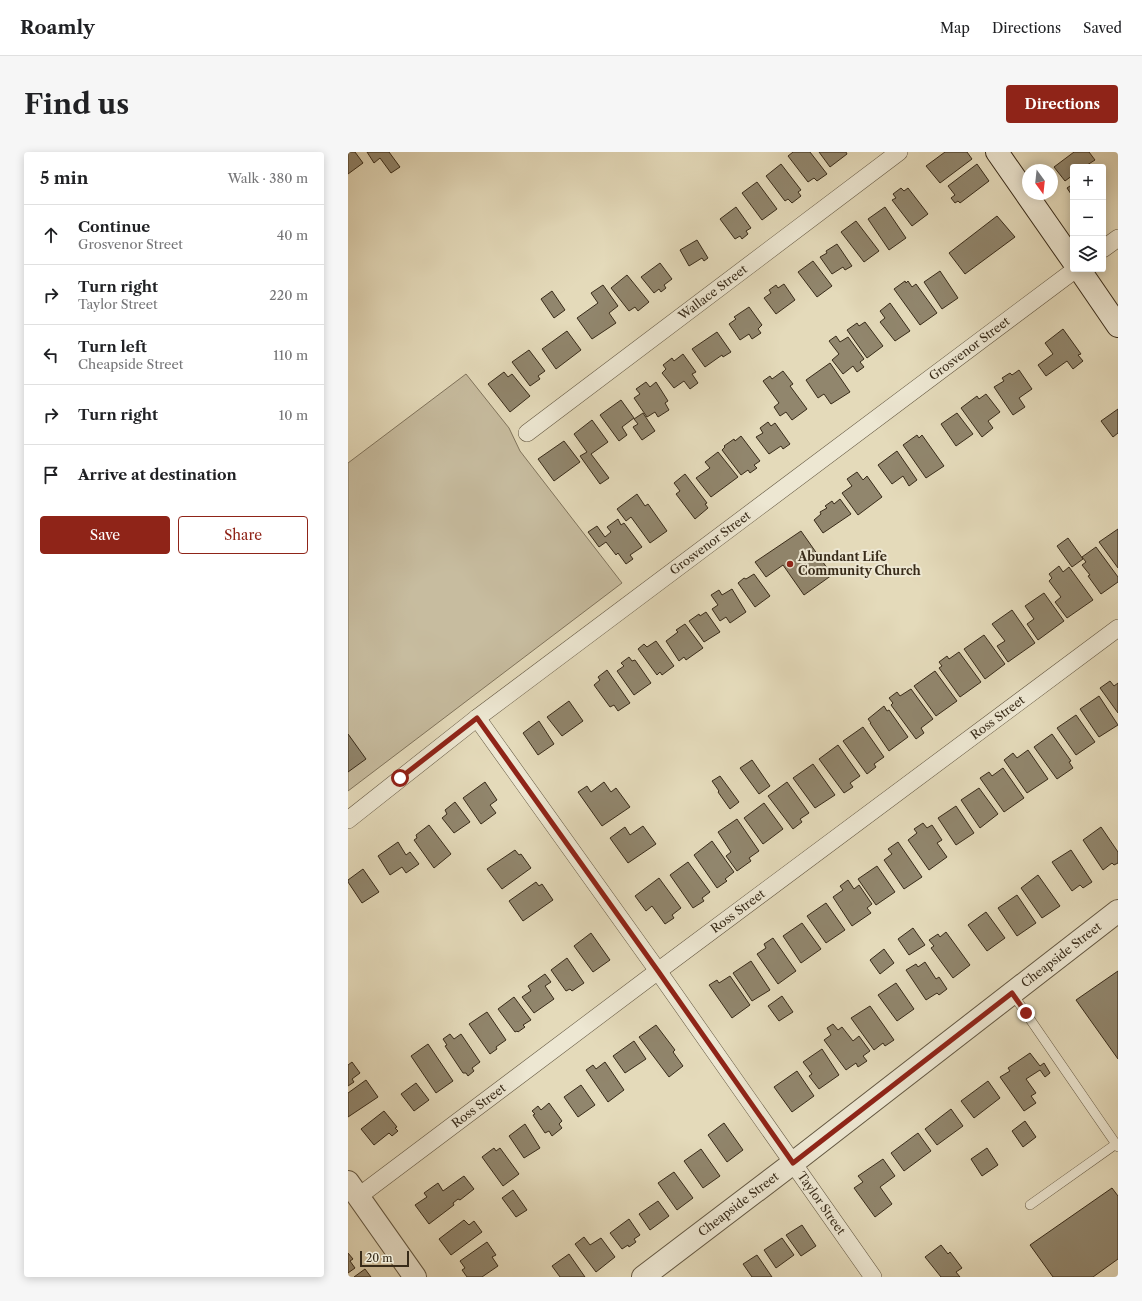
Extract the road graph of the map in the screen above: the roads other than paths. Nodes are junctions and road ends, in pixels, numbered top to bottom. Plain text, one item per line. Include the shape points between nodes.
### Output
1 (899, 152) edge
2 (997, 152) edge
3 (1118, 238) edge
4 (1106, 247) edge
5 (1070, 257) edge
6 (1072, 272) edge
7 (1081, 272) edge
8 (1118, 326) edge
9 (527, 433) dead end
10 (1118, 628) edge
11 (477, 718) junction
12 (348, 820) edge
13 (1118, 911) edge
14 (658, 971) junction
15 (1012, 993) junction
16 (1117, 1145) edge
17 (793, 1163) junction
18 (353, 1189) edge
19 (1030, 1205) dead end
20 (415, 1277) edge
21 (643, 1277) edge
22 (873, 1277) edge

1 - 9 street, Wallace Street
2 - 5 street
3 - 4 street
6 - 11 street, Grosvenor Street
7 - 8 street
10 - 14 street, Ross Street
11 - 12 street, Grosvenor Street
11 - 14 street, Taylor Street
13 - 15 street, Cheapside Street
14 - 17 street, Taylor Street
14 - 18 street, Ross Street
15 - 16 lane
15 - 17 street, Cheapside Street
16 - 19 lane
17 - 21 street, Cheapside Street
17 - 22 street, Taylor Street
18 - 20 street

